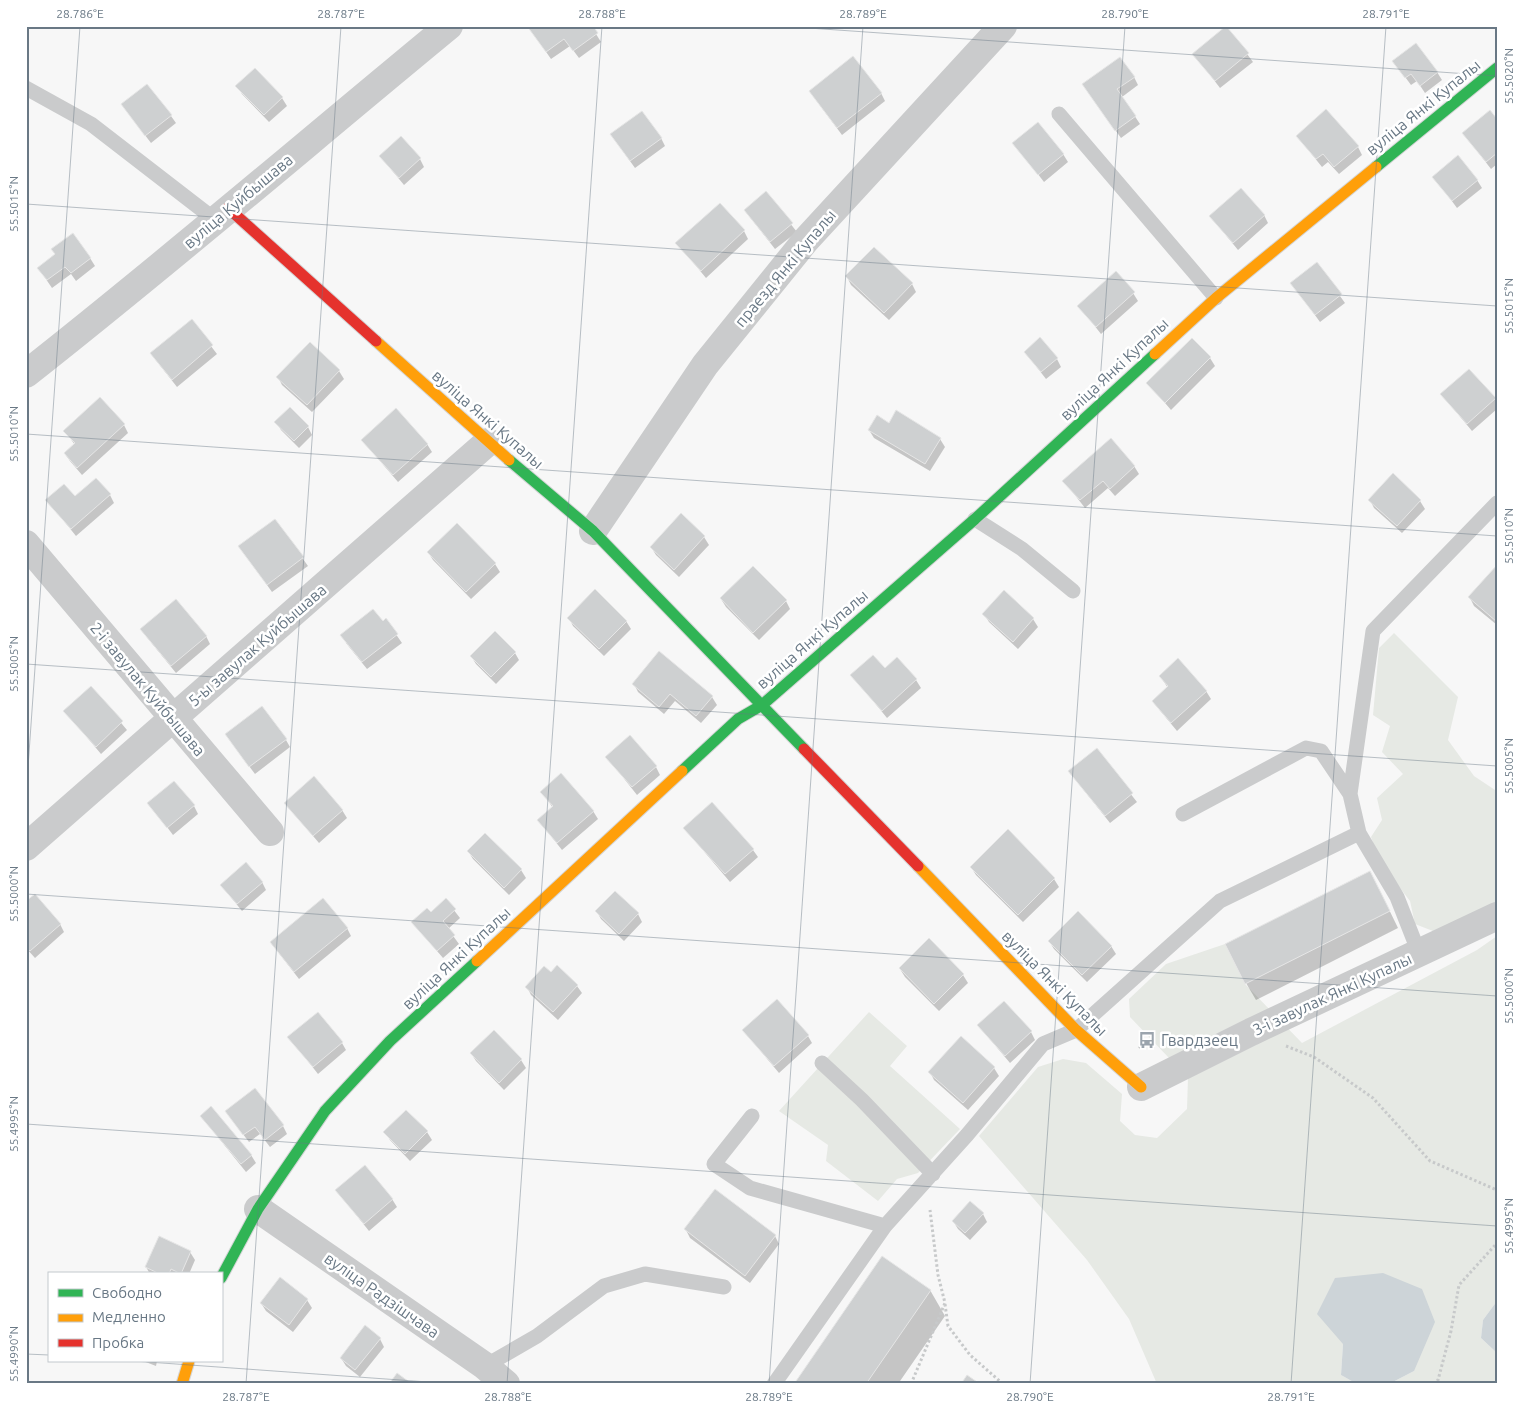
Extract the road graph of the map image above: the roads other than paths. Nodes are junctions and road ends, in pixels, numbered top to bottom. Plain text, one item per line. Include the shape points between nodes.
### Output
1 (449, 26) edge
2 (1003, 26) edge
3 (1497, 68) edge
4 (26, 88) edge
5 (1060, 114) dead end
6 (221, 214) junction
7 (1216, 298) junction
8 (26, 374) edge
9 (488, 442) junction
10 (1497, 503) edge
11 (975, 519) junction
12 (593, 531) junction
13 (26, 544) edge
14 (1073, 591) dead end
15 (762, 705) junction
16 (173, 719) junction
17 (1350, 794) junction
18 (1183, 814) dead end
19 (270, 832) dead end
20 (1359, 833) junction
21 (26, 847) edge
22 (1497, 916) edge
23 (1419, 953) junction
24 (1076, 1030) junction
25 (822, 1063) dead end
26 (1140, 1088) joint
27 (752, 1116) dead end
28 (929, 1178) junction
29 (258, 1209) junction
30 (885, 1226) junction
31 (222, 1276) edge
32 (724, 1286) dead end
33 (189, 1362) edge
34 (485, 1366) junction
35 (182, 1384) edge
36 (506, 1384) edge
37 (774, 1384) edge

1 - 6 street, вуліца Куйбышава
2 - 12 street, праезд Янкі Купалы via 806,240 704,365
3 - 7 street, вуліца Янкі Купалы
4 - 6 lane via 91,124
5 - 7 lane
6 - 8 street, вуліца Куйбышава via 138,286
6 - 9 street, вуліца Янкі Купалы
7 - 11 street, вуліца Янкі Купалы
9 - 12 street, вуліца Янкі Купалы
9 - 16 street, 5-ы завулак Куйбышава
10 - 17 lane via 1373,631
11 - 14 lane via 1022,549
11 - 15 street, вуліца Янкі Купалы
12 - 15 street, вуліца Янкі Купалы
13 - 16 street, 2-і завулак Куйбышава
15 - 24 street, вуліца Янкі Купалы
15 - 29 street, вуліца Янкі Купалы via 738,719 390,1041 325,1112
16 - 19 street, 2-і завулак Куйбышава
16 - 21 street, 5-ы завулак Куйбышава
17 - 18 lane via 1321,751 1306,748
17 - 20 lane
20 - 23 lane via 1397,898
20 - 24 lane via 1220,901
22 - 23 street, 3-і завулак Янкі Купалы
23 - 26 street, 3-і завулак Янкі Купалы
24 - 26 street, вуліца Янкі Купалы
24 - 28 lane via 1042,1044
25 - 28 lane via 862,1100
27 - 30 lane via 714,1164 750,1188
28 - 30 lane
29 - 31 street, вуліца Янкі Купалы
29 - 34 street, вуліца Радзішчава
30 - 37 lane
32 - 34 lane via 645,1274 604,1286 537,1336
33 - 35 street
34 - 36 street, вуліца Радзішчава

